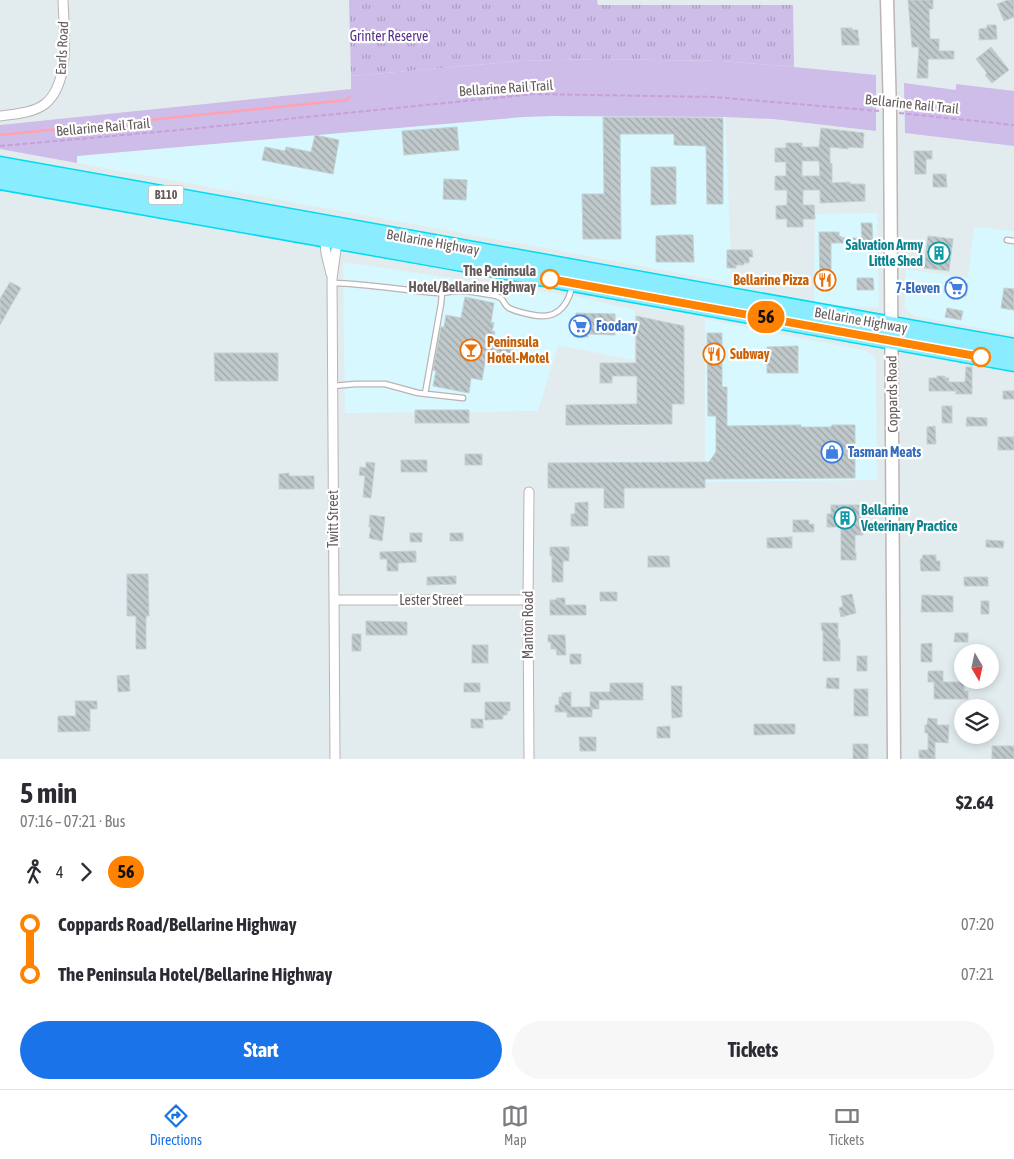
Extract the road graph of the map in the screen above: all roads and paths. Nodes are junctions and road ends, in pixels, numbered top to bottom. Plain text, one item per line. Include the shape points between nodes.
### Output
1 (63, 0) edge
2 (887, 0) edge
3 (890, 112) junction
4 (0, 116) edge
5 (1014, 125) edge
6 (0, 146) edge
7 (0, 165) edge
8 (0, 181) edge
9 (24, 185) junction
10 (0, 187) edge
11 (331, 235) junction
12 (1007, 240) dead end
13 (1014, 240) edge
14 (332, 281) junction
15 (572, 283) junction
16 (442, 293) junction
17 (891, 333) junction
18 (1014, 347) edge
19 (1014, 363) edge
20 (333, 386) junction
21 (425, 394) junction
22 (463, 398) dead end
23 (529, 492) dead end
24 (334, 600) junction
25 (528, 600) junction
26 (335, 759) edge
27 (529, 759) edge
28 (894, 759) edge

1 - 4 street, Earls Road via 64,65 54,94 32,110
2 - 3 street, Coppards Road
3 - 5 path, Bellarine Rail Trail
3 - 6 path, Bellarine Rail Trail via 715,98 534,94
3 - 17 street, Coppards Road
7 - 11 highway, Bellarine Highway / B110
8 - 9 highway, Bellarine Highway / B110
9 - 10 street
9 - 11 highway, Bellarine Highway / B110
11 - 14 street, Twitt Street
11 - 15 highway, Bellarine Highway / B110
11 - 17 highway, Bellarine Highway / B110 via 433,242
12 - 13 lane
14 - 16 lane
14 - 20 street, Twitt Street
15 - 16 lane via 563,307 542,316 510,308 500,297 459,290
15 - 17 highway, Bellarine Highway / B110
16 - 21 lane
17 - 18 highway, Bellarine Highway / B110
17 - 19 highway, Bellarine Highway / B110
17 - 28 street, Coppards Road
20 - 21 lane via 386,384
20 - 24 street, Twitt Street
21 - 22 lane
23 - 25 street, Manton Road
24 - 25 street, Lester Street
24 - 26 street, Twitt Street
25 - 27 street, Manton Road

